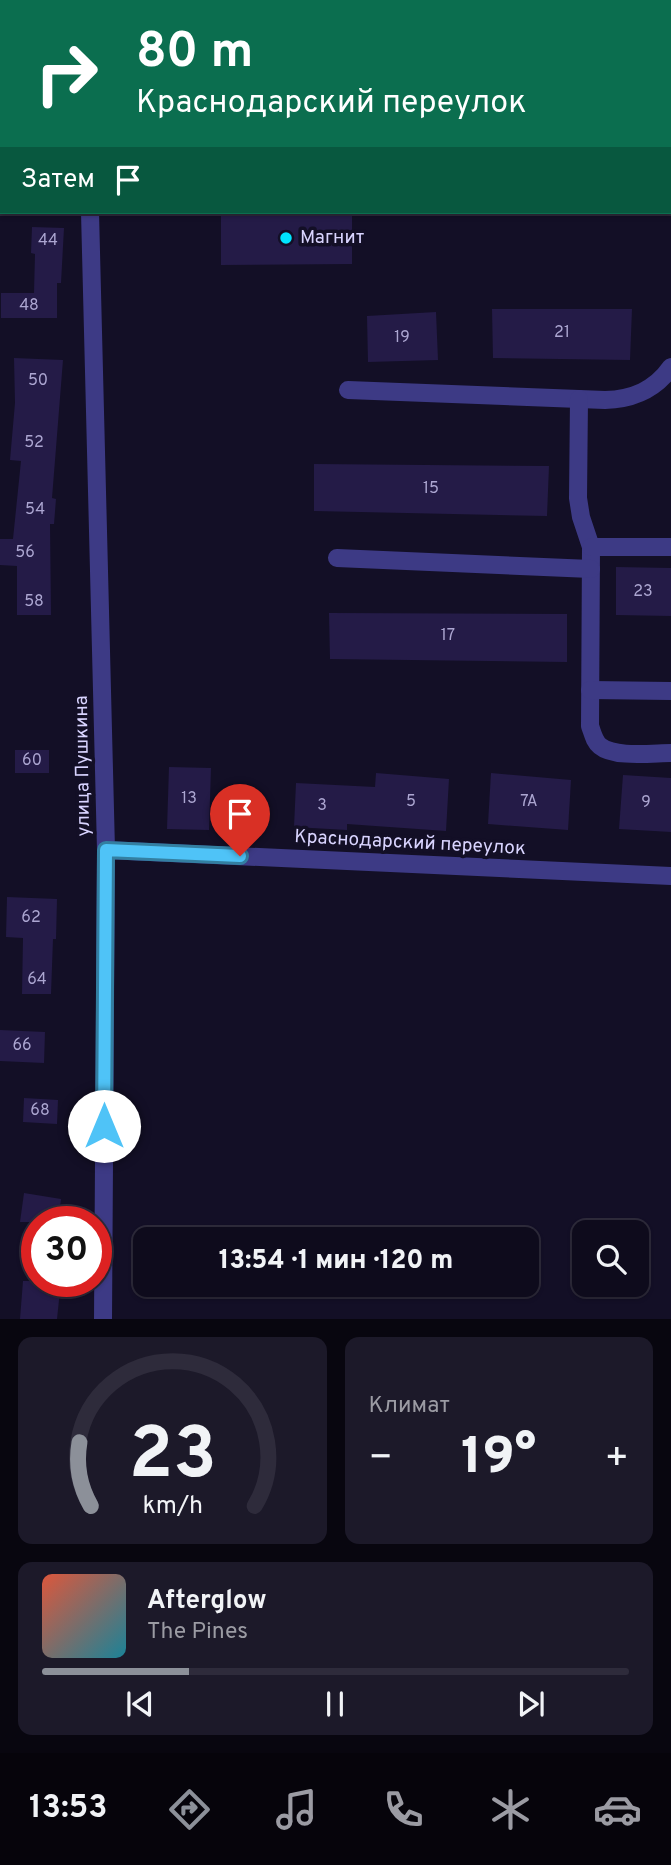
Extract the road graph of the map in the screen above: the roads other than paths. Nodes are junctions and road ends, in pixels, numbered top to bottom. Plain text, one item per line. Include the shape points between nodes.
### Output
1 (90, 214) edge
2 (671, 367) edge
3 (348, 390) dead end
4 (579, 399) junction
5 (591, 547) junction
6 (671, 547) edge
7 (337, 558) dead end
8 (591, 569) junction
9 (590, 690) junction
10 (671, 691) edge
11 (671, 753) edge
12 (106, 850) junction
13 (671, 876) edge
14 (103, 1319) edge

1 - 12 street, улица Пушкина
2 - 4 street via 647,390 624,399
3 - 4 street
4 - 5 street via 578,498
5 - 6 street
5 - 8 street
7 - 8 street
8 - 9 street
9 - 10 street
9 - 11 street via 590,726 601,747 612,752
12 - 13 street, Краснодарский переулок
12 - 14 street, улица Пушкина

